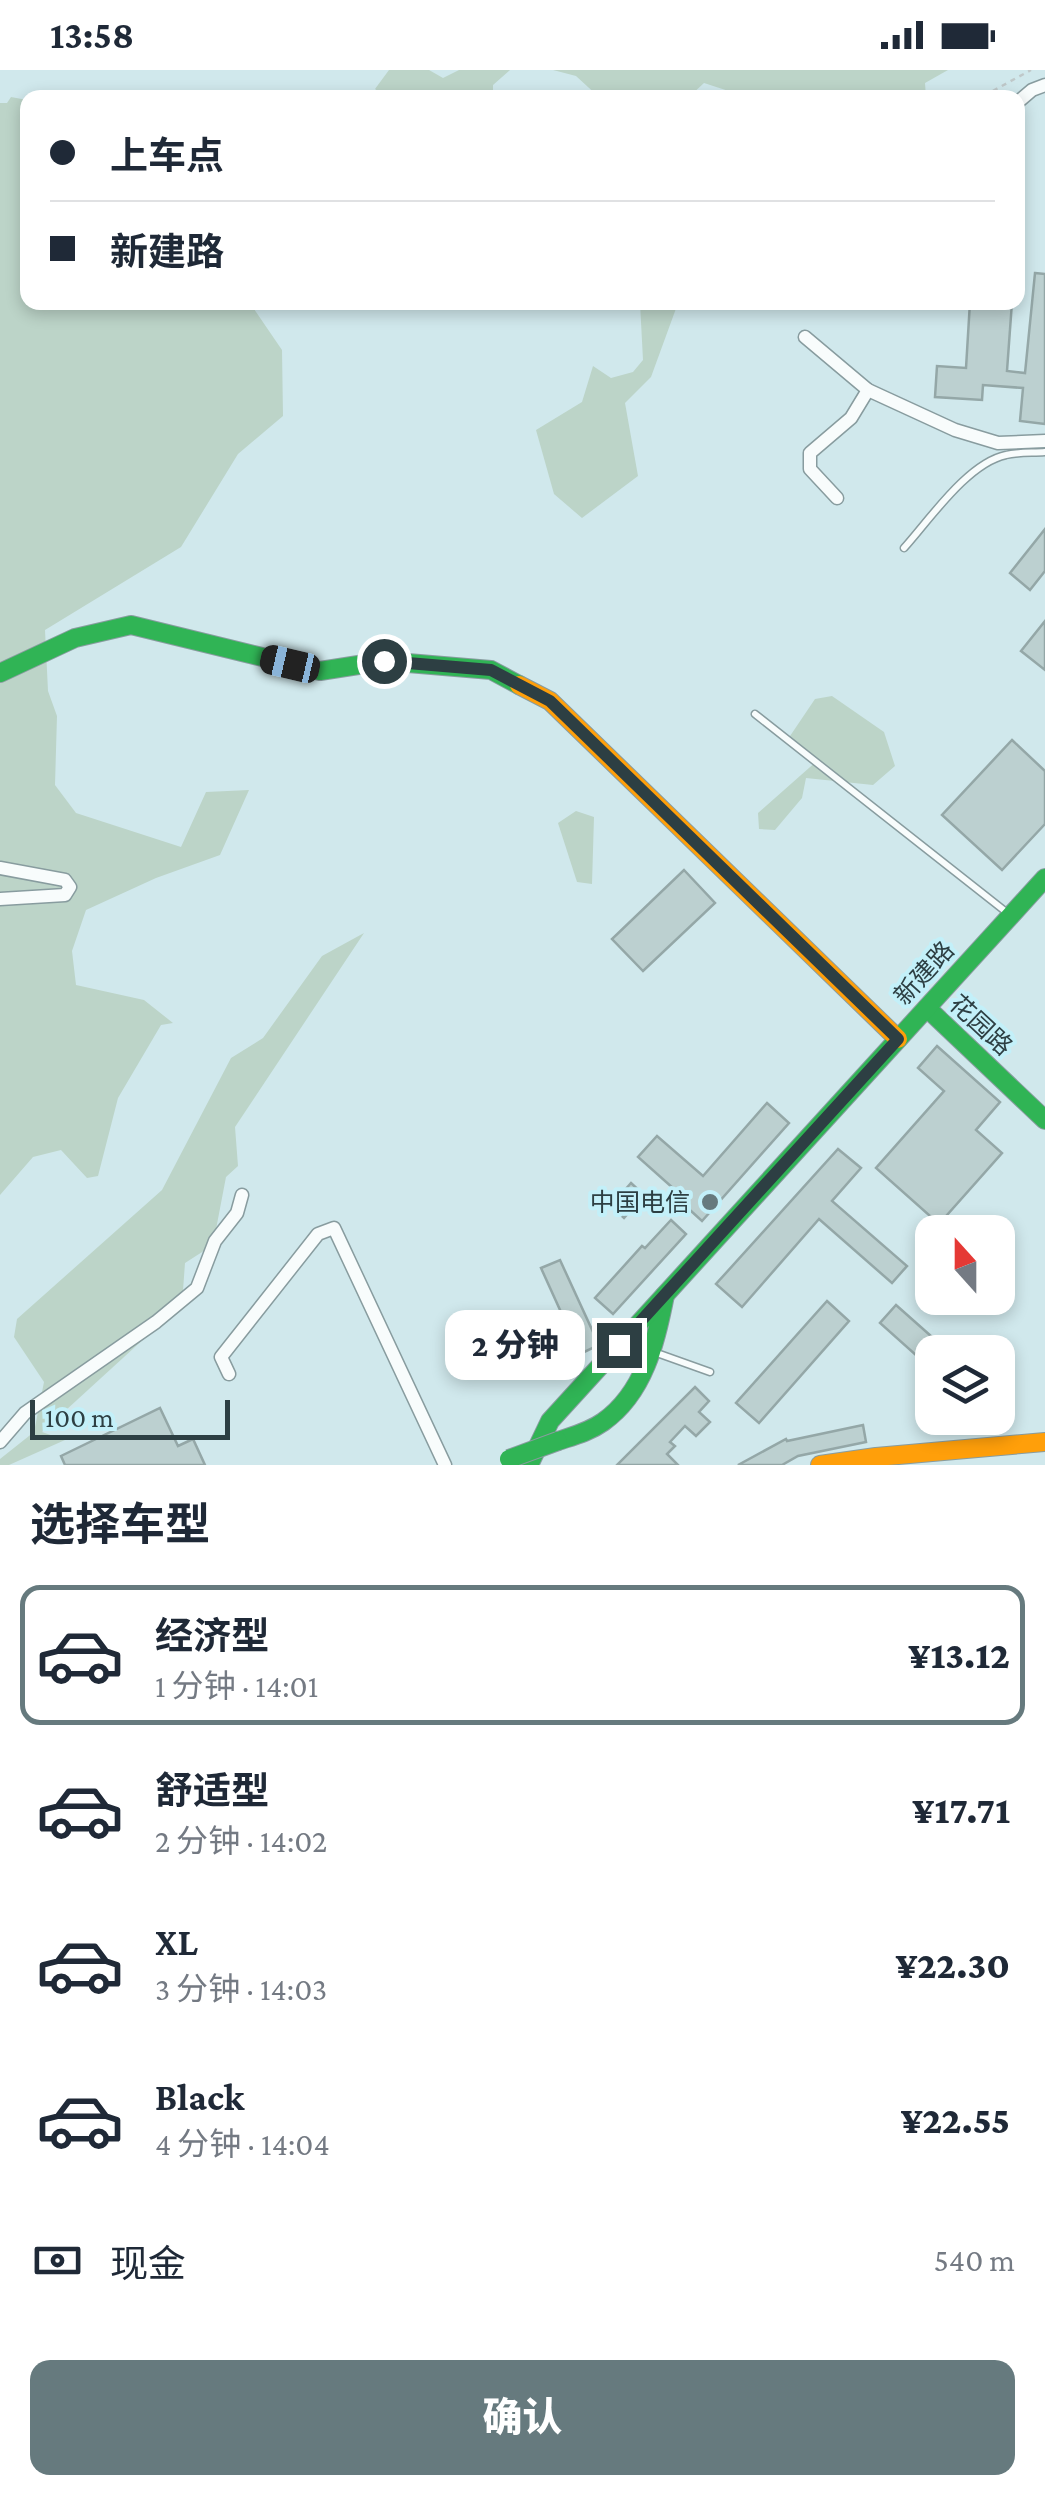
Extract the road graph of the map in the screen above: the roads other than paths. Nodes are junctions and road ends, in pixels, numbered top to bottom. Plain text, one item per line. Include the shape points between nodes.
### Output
1 (805, 337) dead end
2 (868, 390) junction
3 (1045, 440) edge
4 (1045, 452) edge
5 (836, 498) dead end
6 (904, 548) dead end
7 (0, 673) edge
8 (755, 714) dead end
9 (0, 868) edge
10 (1044, 880) edge
11 (0, 899) edge
12 (1011, 916) junction
13 (927, 1008) junction
14 (898, 1039) junction
15 (1045, 1120) edge
16 (242, 1195) dead end
17 (665, 1295) junction
18 (652, 1352) junction
19 (710, 1372) dead end
20 (228, 1374) dead end
21 (0, 1442) edge
22 (1045, 1442) edge
23 (500, 1462) edge
24 (446, 1465) edge
25 (529, 1465) edge
26 (820, 1465) edge

1 - 2 street
2 - 3 street via 998,443
2 - 5 street via 851,418 810,452 810,469
4 - 6 lane via 1008,454 972,471
7 - 14 street via 75,638 131,625 320,671 384,661 491,670 550,701
8 - 12 lane
9 - 11 street via 65,880 70,887 65,895
10 - 12 street, 新建路
12 - 13 street, 新建路
13 - 14 street, 新建路
13 - 15 street, 花园路
14 - 17 street, 新建路
16 - 21 street via 197,1288 25,1413
17 - 18 street
17 - 25 street, 新建路 via 550,1421
18 - 19 lane
18 - 23 street, bridge via 621,1406 600,1424
20 - 24 street via 221,1357 318,1234 334,1228
22 - 26 street

